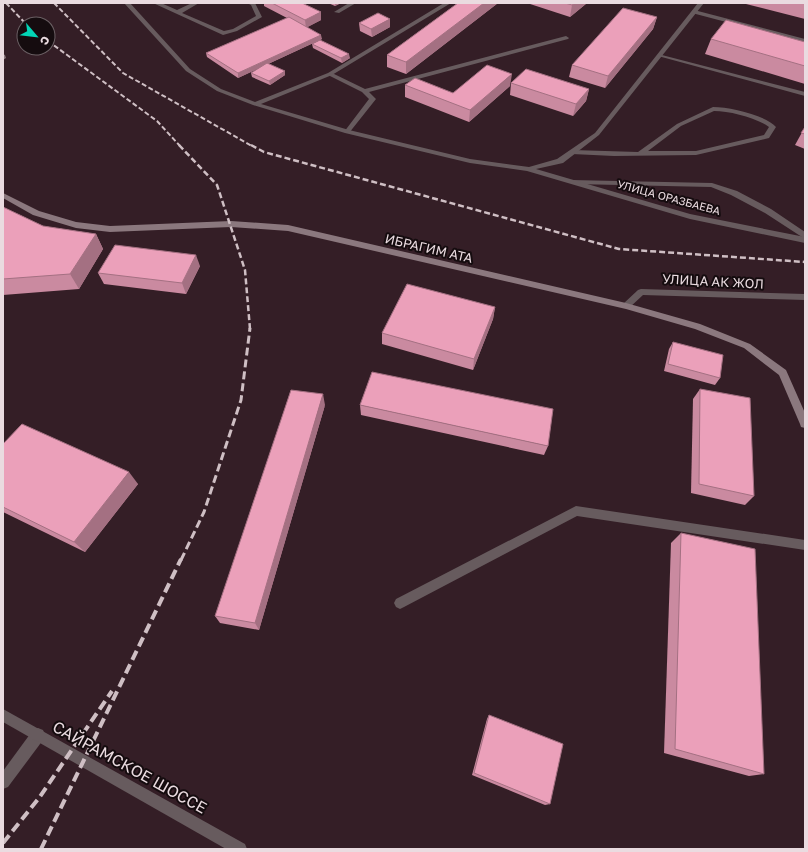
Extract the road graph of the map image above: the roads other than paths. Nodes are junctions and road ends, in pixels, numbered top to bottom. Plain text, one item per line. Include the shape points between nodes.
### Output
1 (127, 3) edge
2 (156, 3) edge
3 (196, 3) edge
4 (250, 3) edge
5 (353, 3) edge
6 (448, 3) edge
7 (702, 3) edge
8 (337, 12) dead end
9 (694, 12) junction
10 (177, 13) junction
11 (566, 38) dead end
12 (805, 41) edge
13 (660, 55) junction
14 (330, 74) junction
15 (364, 91) junction
16 (805, 94) edge
17 (255, 104) junction
18 (347, 132) junction
19 (572, 152) junction
20 (641, 153) junction
21 (529, 169) junction
22 (574, 182) junction
23 (3, 195) edge
24 (805, 236) edge
25 (805, 240) edge
26 (805, 297) edge
27 (626, 306) junction
28 (805, 424) edge
29 (805, 545) edge
30 (400, 603) dead end
31 (3, 715) edge
32 (38, 735) junction
33 (3, 782) edge
34 (240, 849) edge

1 - 17 street via 188,70 219,90
2 - 10 street
3 - 10 street
4 - 10 street via 259,17 235,30 223,33
5 - 8 street
6 - 14 street
7 - 9 street
9 - 12 street
9 - 13 street
11 - 15 street
13 - 16 street
13 - 19 street via 597,134
14 - 15 street
14 - 17 street
15 - 18 street via 373,99
17 - 18 street
18 - 21 street via 470,161
19 - 20 street
19 - 21 street via 560,161
20 - 20 street via 696,153 767,136 773,127 765,121 724,109 713,110 679,125
21 - 22 street, УЛИЦА ОРАЗБАЕВА
22 - 24 street via 712,185 734,193 768,211
22 - 25 street, УЛИЦА ОРАЗБАЕВА via 690,216
23 - 27 street, ИБРАГИМ АТА via 36,213 76,226 110,229 231,224 288,228
26 - 27 street, УЛИЦА АК ЖОЛ via 680,291 641,292
27 - 28 street, ИБРАГИМ АТА via 697,326 748,346 783,373
29 - 30 street via 576,511
31 - 32 street, САЙРАМСКОЕ ШОССЕ
32 - 33 street
32 - 34 street, САЙРАМСКОЕ ШОССЕ

